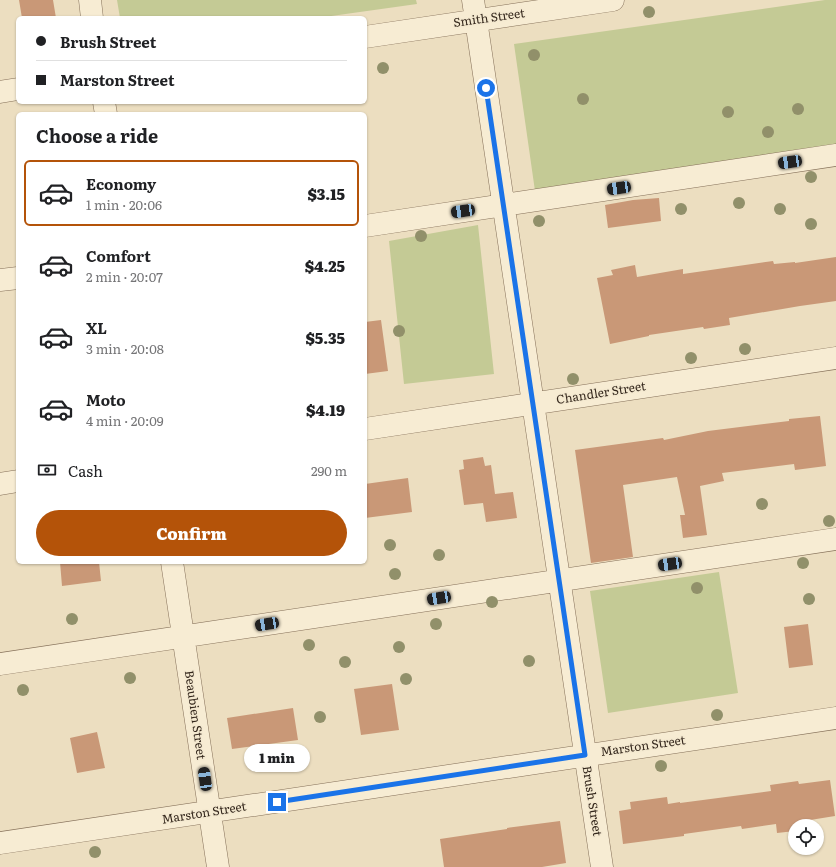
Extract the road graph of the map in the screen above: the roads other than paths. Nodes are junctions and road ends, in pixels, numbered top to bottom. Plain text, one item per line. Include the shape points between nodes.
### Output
1 (90, 0) edge
2 (613, 0) edge
3 (474, 10) edge
4 (92, 16) edge
5 (367, 37) edge
6 (16, 89) edge
7 (0, 92) edge
8 (836, 155) edge
9 (503, 205) junction
10 (367, 226) edge
11 (16, 278) edge
12 (0, 280) edge
13 (836, 358) edge
14 (533, 404) junction
15 (367, 429) edge
16 (16, 481) edge
17 (0, 484) edge
18 (836, 539) edge
19 (172, 564) edge
20 (559, 580) junction
21 (184, 636) junction
22 (0, 664) edge
23 (836, 718) edge
24 (585, 755) junction
25 (210, 812) junction
26 (0, 843) edge
27 (218, 867) edge
28 (602, 867) edge

1 - 4 street
2 - 3 street, Smith Street
3 - 5 street, Smith Street
3 - 9 street, Brush Street
6 - 7 street
8 - 9 street
9 - 10 street
9 - 14 street, Brush Street
11 - 12 street
13 - 14 street, Chandler Street
14 - 15 street, Chandler Street
14 - 20 street, Brush Street
16 - 17 street
18 - 20 street
19 - 21 street, Beaubien Street
20 - 21 street
20 - 24 street, Brush Street
21 - 22 street
21 - 25 street, Beaubien Street
23 - 24 street, Marston Street
24 - 25 street, Marston Street
24 - 28 street, Brush Street
25 - 26 street, Marston Street
25 - 27 street, Beaubien Street

